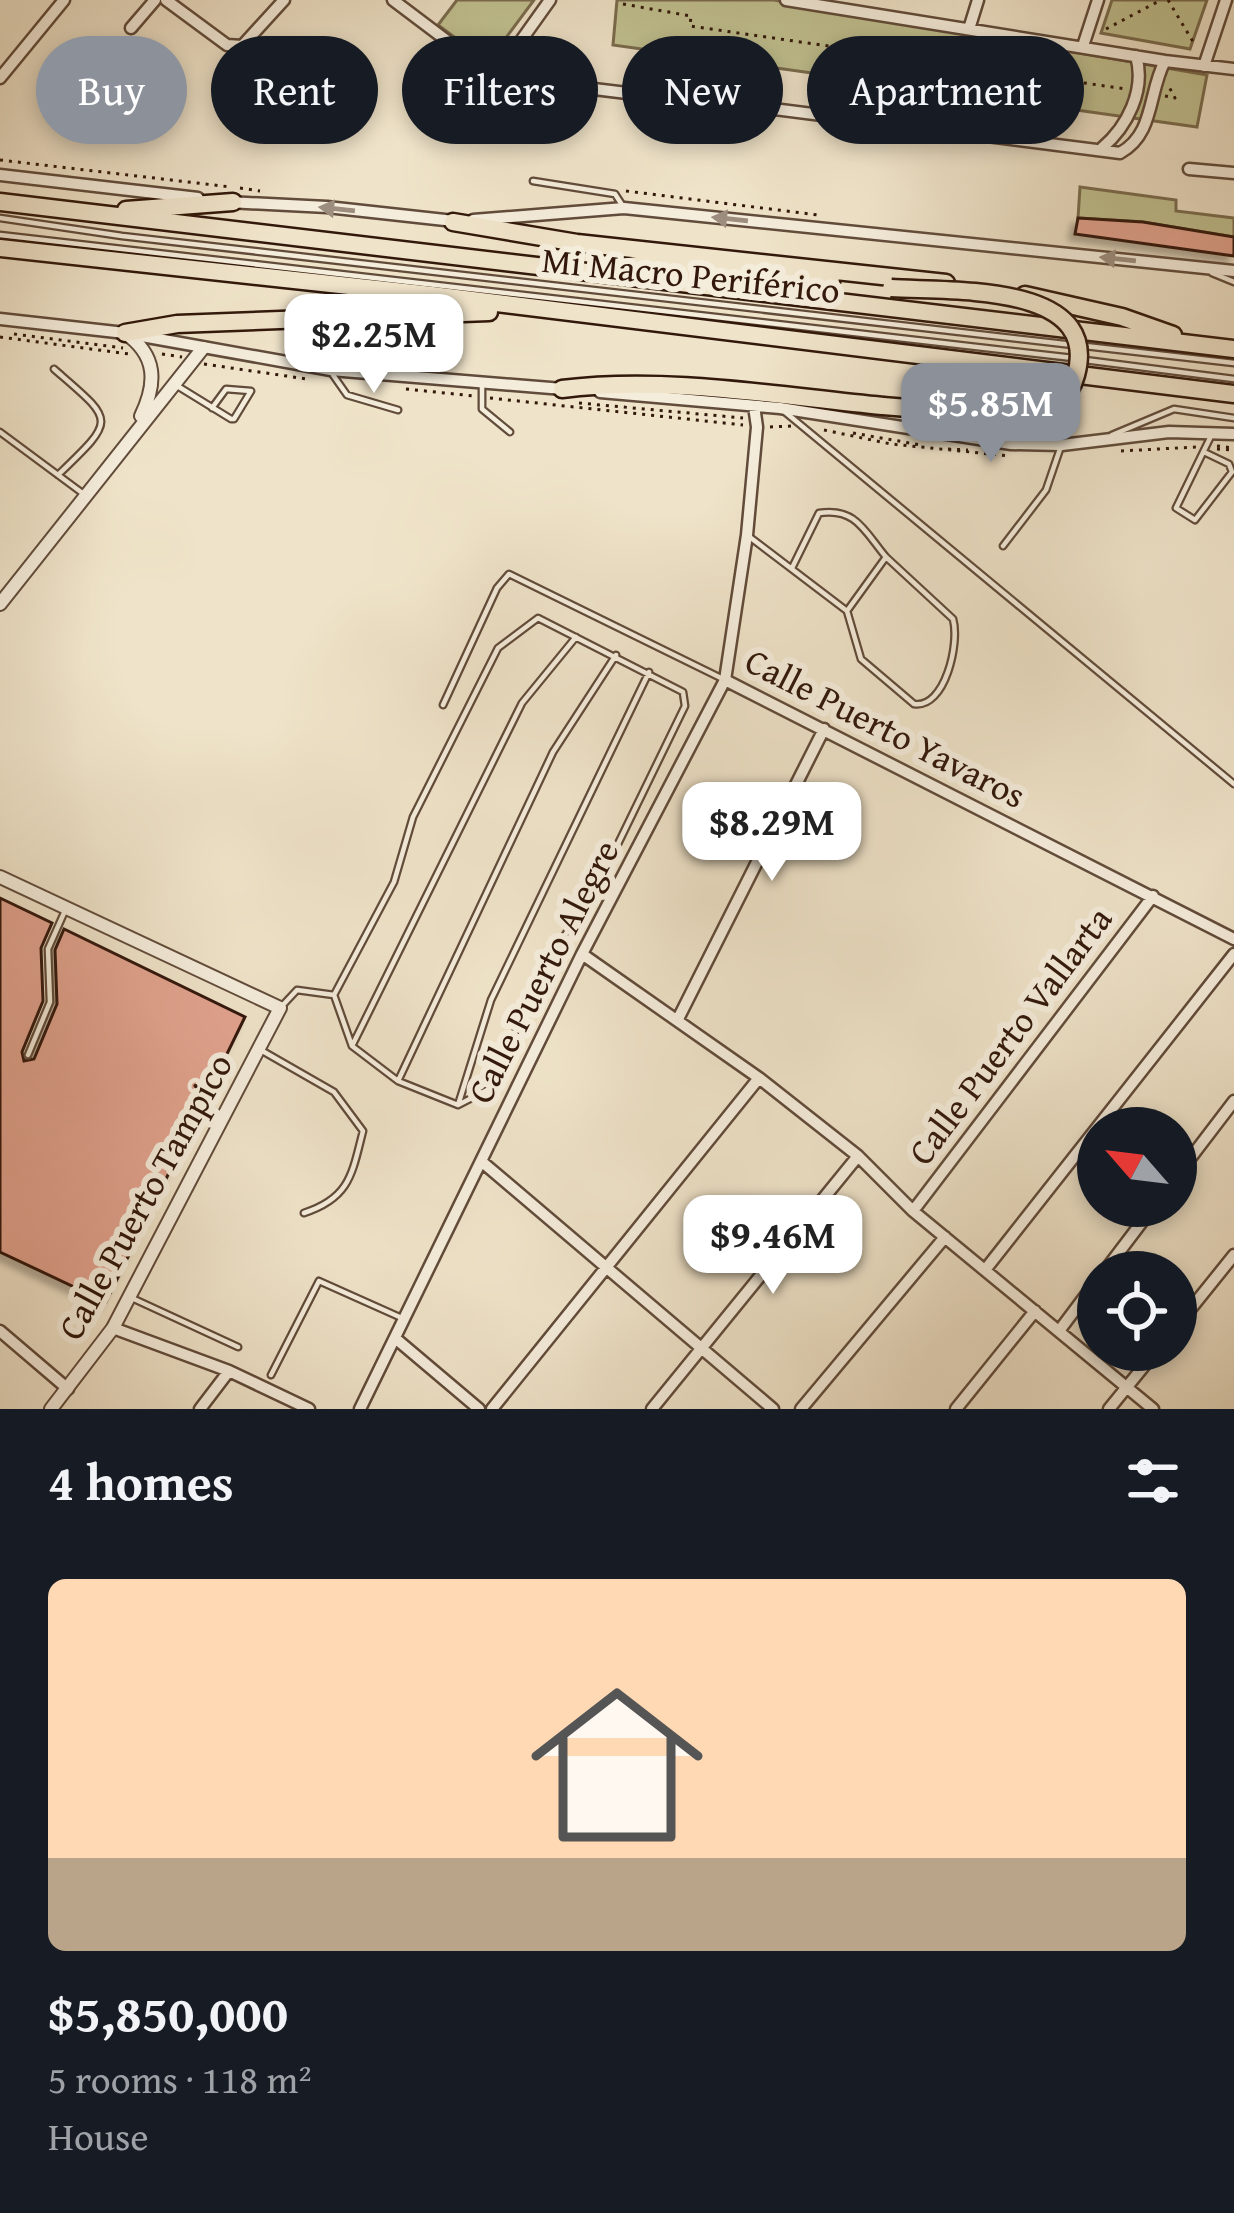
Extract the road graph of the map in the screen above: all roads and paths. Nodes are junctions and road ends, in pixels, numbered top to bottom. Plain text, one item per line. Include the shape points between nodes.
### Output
1 (64, 0) edge
2 (155, 0) edge
3 (166, 0) edge
4 (284, 0) edge
5 (393, 0) edge
6 (550, 0) edge
7 (786, 0) edge
8 (979, 0) edge
9 (1097, 0) edge
10 (1165, 0) edge
11 (1226, 0) edge
12 (623, 4) dead end
13 (853, 5) edge
14 (131, 28) dead end
15 (969, 29) junction
16 (1106, 29) dead end
17 (441, 36) edge
18 (524, 36) edge
19 (1016, 36) edge
20 (1084, 43) edge
21 (1195, 45) dead end
22 (1084, 46) edge
23 (1136, 56) junction
24 (1204, 65) junction
25 (1162, 66) junction
26 (1234, 69) edge
27 (0, 78) edge
28 (1136, 90) junction
29 (1153, 94) junction
30 (783, 110) edge
31 (1102, 148) junction
32 (0, 160) edge
33 (1190, 169) dead end
34 (1234, 173) edge
35 (0, 175) edge
36 (533, 181) dead end
37 (630, 190) dead end
38 (272, 192) dead end
39 (615, 194) junction
40 (0, 202) edge
41 (232, 202) junction
42 (623, 208) junction
43 (90, 212) junction
44 (0, 218) edge
45 (453, 222) junction
46 (0, 236) edge
47 (577, 243) junction
48 (0, 248) edge
49 (646, 264) junction
50 (1200, 267) junction
51 (1234, 271) edge
52 (575, 273) junction
53 (1234, 282) edge
54 (542, 311) junction
55 (0, 319) edge
56 (125, 333) junction
57 (0, 337) edge
58 (1196, 344) junction
59 (203, 348) junction
60 (1234, 349) edge
61 (148, 357) junction
62 (192, 362) junction
63 (1234, 364) edge
64 (55, 369) dead end
65 (331, 370) junction
66 (482, 379) junction
67 (1234, 379) edge
68 (337, 382) junction
69 (174, 384) junction
70 (399, 388) dead end
71 (562, 389) junction
72 (1234, 394) edge
73 (481, 397) junction
74 (754, 406) junction
75 (212, 407) junction
76 (780, 409) junction
77 (398, 410) dead end
78 (1234, 418) edge
79 (802, 426) junction
80 (757, 427) junction
81 (1213, 431) junction
82 (0, 432) edge
83 (510, 432) dead end
84 (133, 433) junction
85 (1234, 434) edge
86 (1062, 445) junction
87 (1102, 446) junction
88 (1205, 450) junction
89 (1234, 450) edge
90 (1023, 456) dead end
91 (58, 475) junction
92 (85, 495) junction
93 (747, 535) junction
94 (1004, 546) dead end
95 (886, 557) junction
96 (792, 568) junction
97 (0, 604) edge
98 (847, 611) junction
99 (577, 636) junction
100 (616, 655) junction
101 (649, 672) junction
102 (725, 680) junction
103 (443, 705) dead end
104 (824, 729) junction
105 (1234, 784) edge
106 (0, 877) edge
107 (1153, 896) junction
108 (67, 908) junction
109 (1234, 939) edge
110 (582, 954) junction
111 (1234, 954) edge
112 (334, 995) junction
113 (280, 1007) junction
114 (678, 1018) junction
115 (352, 1046) junction
116 (259, 1049) junction
117 (28, 1055) dead end
118 (759, 1078) junction
119 (398, 1082) junction
120 (1234, 1102) edge
121 (458, 1105) junction
122 (1197, 1150) edge
123 (858, 1156) junction
124 (481, 1161) junction
125 (913, 1211) junction
126 (304, 1213) dead end
127 (1138, 1227) edge
128 (945, 1237) junction
129 (1120, 1251) edge
130 (1234, 1255) edge
131 (605, 1267) junction
132 (985, 1270) junction
133 (129, 1297) junction
134 (1197, 1301) edge
135 (1077, 1307) edge
136 (1035, 1311) junction
137 (404, 1318) junction
138 (113, 1328) junction
139 (0, 1331) edge
140 (1059, 1331) junction
141 (394, 1338) junction
142 (238, 1347) dead end
143 (701, 1348) junction
144 (229, 1371) junction
145 (1140, 1371) edge
146 (271, 1376) dead end
147 (1127, 1388) junction
148 (68, 1389) junction
149 (51, 1409) edge
150 (200, 1409) edge
151 (308, 1409) edge
152 (360, 1409) edge
153 (479, 1409) edge
154 (492, 1409) edge
155 (652, 1409) edge
156 (773, 1409) edge
157 (801, 1409) edge
158 (956, 1409) edge
159 (1109, 1409) edge
160 (1153, 1409) edge

1 - 27 street
2 - 14 street
3 - 4 street via 227,45 242,46
5 - 17 street
6 - 18 street
7 - 13 street
8 - 15 street
9 - 20 street
10 - 16 path
10 - 21 path
11 - 24 street
12 - 28 path via 691,16 690,26
13 - 15 street
15 - 19 street
22 - 23 street
23 - 25 street
23 - 28 street
24 - 25 street
24 - 26 street
25 - 29 street
25 - 29 path via 1175,98
28 - 31 street via 1124,127
29 - 31 street via 1137,141 1120,153
30 - 31 street
32 - 38 path
33 - 34 street
35 - 41 street
36 - 39 lane
37 - 39 path
39 - 42 lane
40 - 43 highway
41 - 43 highway
45 -> 41 street
42 - 45 street
50 -> 42 street
43 - 52 highway
44 - 63 lane, Mi Macro Periférico
45 - 47 highway
46 - 67 lane, Mi Macro Periférico
47 - 49 highway
47 - 58 highway via 998,290 1122,317
48 - 54 highway
49 - 52 highway
49 - 71 highway, bridge via 1025,299 1067,323 1076,341 1075,381 1049,411 1030,418 705,389
50 - 51 street
50 - 53 lane
52 - 58 highway
54 - 56 highway via 177,324
54 - 72 highway
55 - 56 street
56 - 59 street
56 - 61 street
57 - 61 path
58 - 60 highway
59 - 62 street
59 - 65 street
61 - 62 path
61 - 84 street via 151,393
62 - 68 path
62 - 69 street
64 - 91 lane via 104,422
65 - 66 street
65 - 68 lane
66 - 71 street
66 - 73 lane
68 - 77 lane via 347,395
69 - 75 lane
69 - 84 street
70 - 73 path
71 - 74 street
73 - 80 path
73 - 83 lane via 482,409
74 - 76 street
74 - 80 street, Calle Puerto Alegre
75 - 75 lane via 234,419 251,391 226,389
76 - 79 lane
76 - 86 street
78 - 87 lane via 1174,409
79 - 80 path
79 - 90 path
79 - 105 lane
80 - 93 street, Calle Puerto Alegre
81 - 85 street
81 - 87 street
81 - 88 lane
82 - 91 lane
84 - 92 street
86 - 87 street
86 - 94 lane via 1046,490
87 - 88 path
88 - 88 lane via 1176,508 1195,520 1232,472
88 - 89 path
91 - 92 lane
92 - 97 street
93 - 96 lane
93 - 102 street, Calle Puerto Alegre
95 - 96 lane via 839,510 819,513
95 - 98 lane
95 - 98 lane via 953,619 956,647 934,700 914,704 861,659
96 - 98 lane
99 - 100 lane
99 - 112 lane via 538,618 498,648
99 - 115 lane via 522,703
100 - 101 lane
100 - 119 lane via 553,752
101 - 121 lane via 490,1000
101 - 121 lane via 682,692 686,706 597,887 536,980 495,1086
102 - 103 lane, Calle Puerto Yavaros via 509,574
102 - 104 street, Calle Puerto Yavaros
102 - 110 street, Calle Puerto Alegre
104 - 107 street, Calle Puerto Yavaros
104 - 114 street
106 - 108 street
107 - 109 street, Calle Puerto Yavaros
107 - 125 street, Calle Puerto Vallarta
108 - 113 street
108 - 117 lane via 48,950 50,1002
110 - 114 street
110 - 124 street, Calle Puerto Alegre
111 - 132 street
112 - 113 lane via 297,990
112 - 115 lane
113 - 116 street, Calle Puerto Tampico
114 - 118 street
115 - 119 lane
116 - 126 lane via 334,1092 363,1130 352,1173 331,1204
116 - 133 street, Calle Puerto Tampico
118 - 123 street
118 - 131 street
119 - 121 lane
120 - 122 street
123 - 125 street
123 - 143 street
124 - 131 street
124 - 137 street, Calle Puerto Alegre
125 - 128 street
127 - 129 street
128 - 132 street
128 - 157 street
130 - 134 street
131 - 143 street
131 - 154 street
132 - 136 street
133 - 138 street, Calle Puerto Tampico
133 - 142 lane
135 - 140 street
136 - 140 street
136 - 158 street
137 - 141 street, Calle Puerto Alegre
137 - 146 lane via 319,1281
138 - 144 street
138 - 148 street, Calle Puerto Tampico
139 - 148 street
140 - 147 street
141 - 152 street, Calle Puerto Alegre
141 - 153 street
143 - 155 street
143 - 156 street
144 - 150 street
144 - 151 street
145 - 147 street
147 - 159 street
147 - 160 street
148 - 149 street, Calle Puerto Tampico

